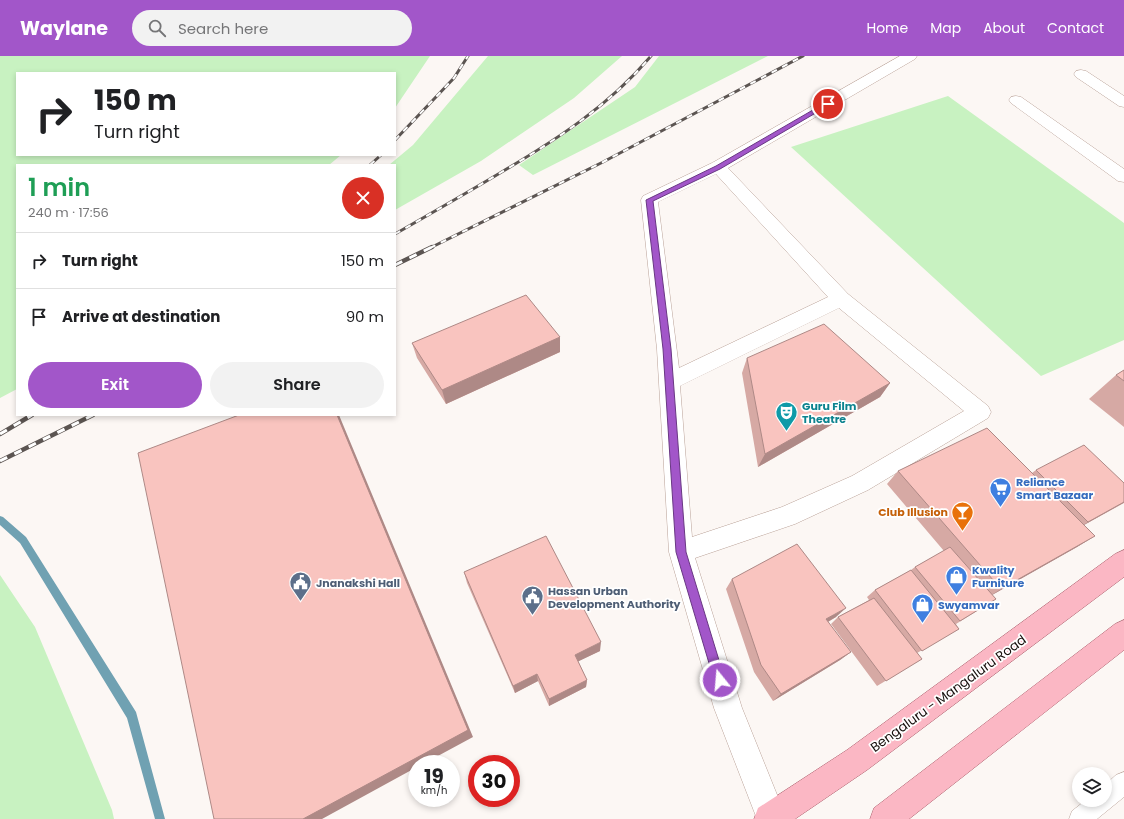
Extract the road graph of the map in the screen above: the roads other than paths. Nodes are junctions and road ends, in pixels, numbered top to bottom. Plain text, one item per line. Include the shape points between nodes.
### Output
1 (910, 56) edge
2 (1081, 74) dead end
3 (1016, 100) dead end
4 (1124, 103) edge
5 (718, 168) junction
6 (1124, 177) edge
7 (842, 299) junction
8 (670, 380) junction
9 (681, 552) junction
10 (1124, 562) edge
11 (1124, 634) edge
12 (1124, 783) edge
13 (1112, 793) edge
14 (1094, 807) edge
15 (770, 818) edge
16 (885, 819) edge
17 (1080, 819) edge

1 - 5 street
2 - 4 street
3 - 6 street
5 - 7 street
5 - 8 street via 650,200
7 - 8 street
7 - 9 street via 980,412 860,483 787,516
8 - 9 street
9 - 15 street via 728,708
10 - 15 main road, Bengaluru - Mangaluru Road via 857,760
11 - 16 main road
12 - 13 lane
14 - 17 lane

